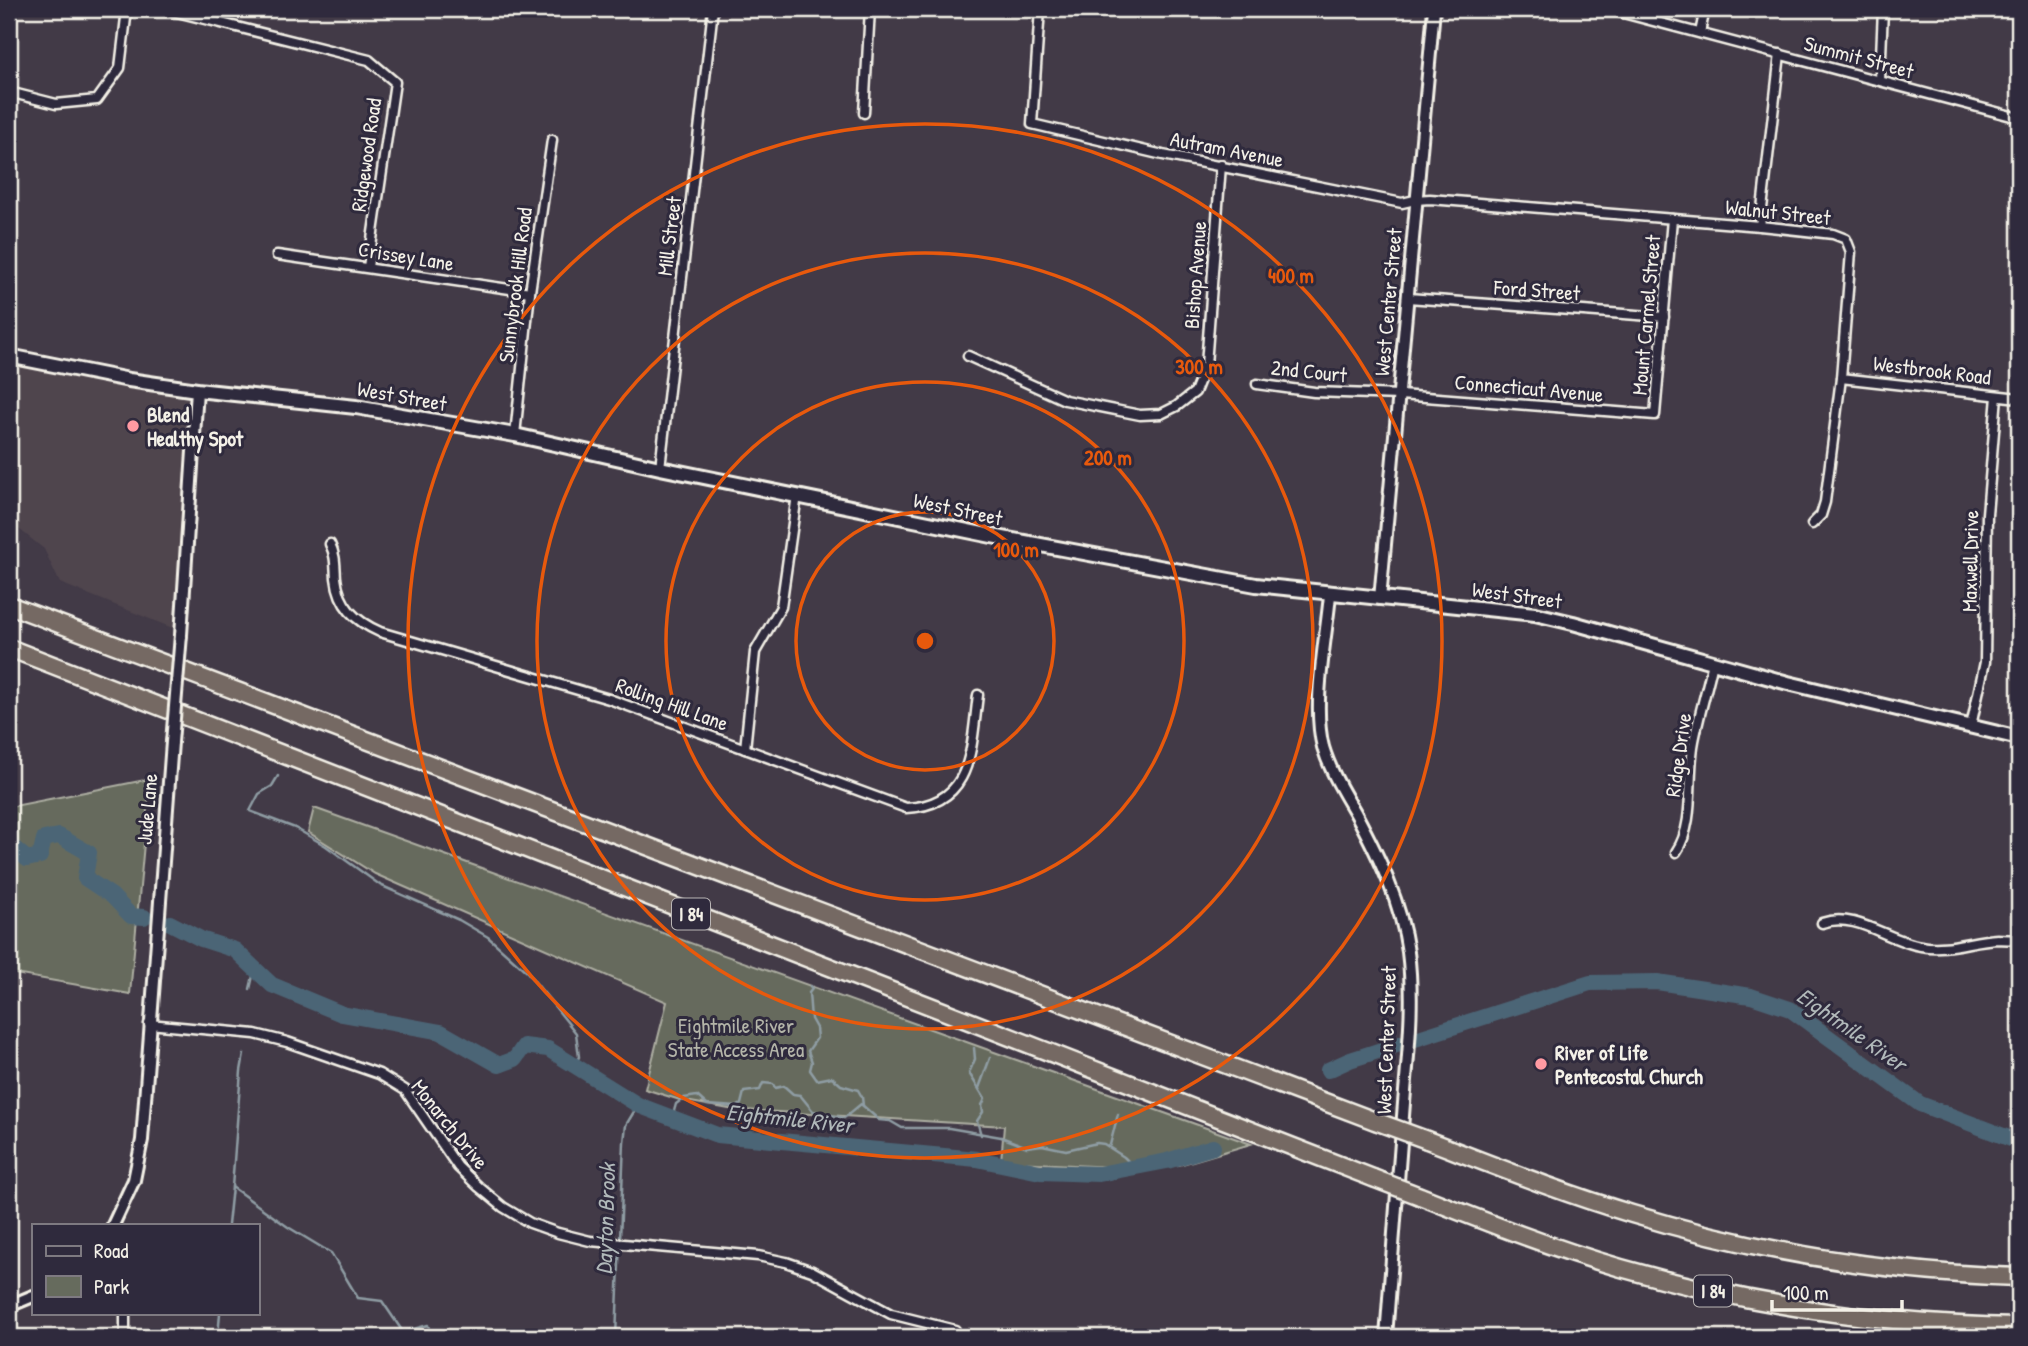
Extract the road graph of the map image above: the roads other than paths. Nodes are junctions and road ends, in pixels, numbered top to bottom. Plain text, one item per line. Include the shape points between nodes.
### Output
1 (127, 9) edge
2 (165, 9) edge
3 (713, 9) edge
4 (870, 9) edge
5 (1040, 9) edge
6 (1434, 9) edge
7 (1608, 9) edge
8 (1704, 9) edge
9 (1883, 9) edge
10 (1700, 33) junction
11 (1780, 54) junction
12 (1880, 80) junction
13 (9, 92) edge
14 (864, 113) dead end
15 (2019, 118) edge
16 (552, 140) dead end
17 (1221, 165) junction
18 (1415, 200) junction
19 (1672, 219) junction
20 (1760, 226) junction
21 (277, 255) dead end
22 (368, 267) junction
23 (530, 292) junction
24 (1408, 298) junction
25 (1664, 317) junction
26 (9, 356) edge
27 (968, 356) dead end
28 (1841, 378) junction
29 (1257, 384) dead end
30 (197, 390) junction
31 (1400, 395) junction
32 (1997, 396) junction
33 (2019, 398) edge
34 (1655, 415) joint
35 (515, 435) junction
36 (660, 468) junction
37 (797, 495) junction
38 (1812, 524) dead end
39 (330, 544) dead end
40 (1330, 595) junction
41 (1380, 599) junction
42 (9, 603) edge
43 (9, 648) edge
44 (1713, 662) junction
45 (978, 695) dead end
46 (1971, 726) junction
47 (2019, 738) edge
48 (745, 749) junction
49 (1676, 852) dead end
50 (1822, 923) dead end
51 (2019, 940) edge
52 (149, 1024) junction
53 (113, 1224) edge
54 (2019, 1277) edge
55 (32, 1296) edge
56 (9, 1306) edge
57 (125, 1314) edge
58 (2019, 1327) edge
59 (956, 1330) dead end
60 (125, 1337) edge
61 (1386, 1337) edge

1 - 13 street via 120,68 97,100 56,104
2 - 22 street, Ridgewood Road via 369,60 394,82
3 - 36 street, Mill Street
4 - 14 street
5 - 17 street, Autram Avenue via 1032,124
6 - 18 street, West Center Street
7 - 10 street, Summit Street
8 - 10 street
9 - 12 street
10 - 11 street, Summit Street
11 - 12 street, Summit Street
11 - 20 street
12 - 15 street, Summit Street
16 - 23 street, Sunnybrook Hill Road
17 - 18 street, Autram Avenue via 1402,203
17 - 27 street, Bishop Avenue via 1206,365 1195,392 1177,406 1161,414 1140,415 1065,400
18 - 19 street, Walnut Street
18 - 24 street, West Center Street
19 - 20 street, Walnut Street
19 - 25 street, Mount Carmel Street
20 - 28 street, Walnut Street via 1846,239 1851,252
21 - 22 street, Crissey Lane
22 - 23 street, Crissey Lane
23 - 35 street, Sunnybrook Hill Road
24 - 25 street, Ford Street
24 - 31 street, West Center Street
25 - 34 street, Mount Carmel Street
26 - 30 main road, West Street
28 - 32 street, Westbrook Road
28 - 38 street, Walnut Street via 1825,502
29 - 31 street, 2nd Court via 1314,392
30 - 35 main road, West Street via 356,407
30 - 52 street, Jude Lane, bridge
31 - 34 street, Connecticut Avenue
31 - 41 street, West Center Street
32 - 33 street, Westbrook Road
32 - 46 street, Maxwell Drive via 1987,513 1985,662
35 - 36 main road, West Street
36 - 37 main road, West Street
37 - 40 main road, West Street via 1156,567
37 - 48 street via 781,607 760,640 752,665
39 - 48 street, Rolling Hill Lane via 345,606 366,626 609,699
40 - 41 main road, West Street
40 - 61 street, West Center Street via 1319,725 1333,771 1394,895 1410,977 1410,1030
41 - 44 main road, West Street via 1535,614
42 - 54 highway, I 84, bridge via 1592,1201 1723,1238 1857,1263
43 - 58 highway, I 84, bridge via 1575,1254 1712,1291 1804,1308 1945,1324
44 - 46 main road, West Street
44 - 49 street, Ridge Drive via 1694,741 1687,826
45 - 48 street, Rolling Hill Lane via 964,775 944,797 920,807 893,805
46 - 47 main road, West Street
50 - 51 street via 1847,920 1920,946
52 - 53 street, Jude Lane via 142,1140 134,1180
52 - 59 street, Monarch Drive via 255,1034 379,1074 405,1090 458,1167 503,1206 558,1234 786,1262 891,1314
55 - 56 street
57 - 60 street

